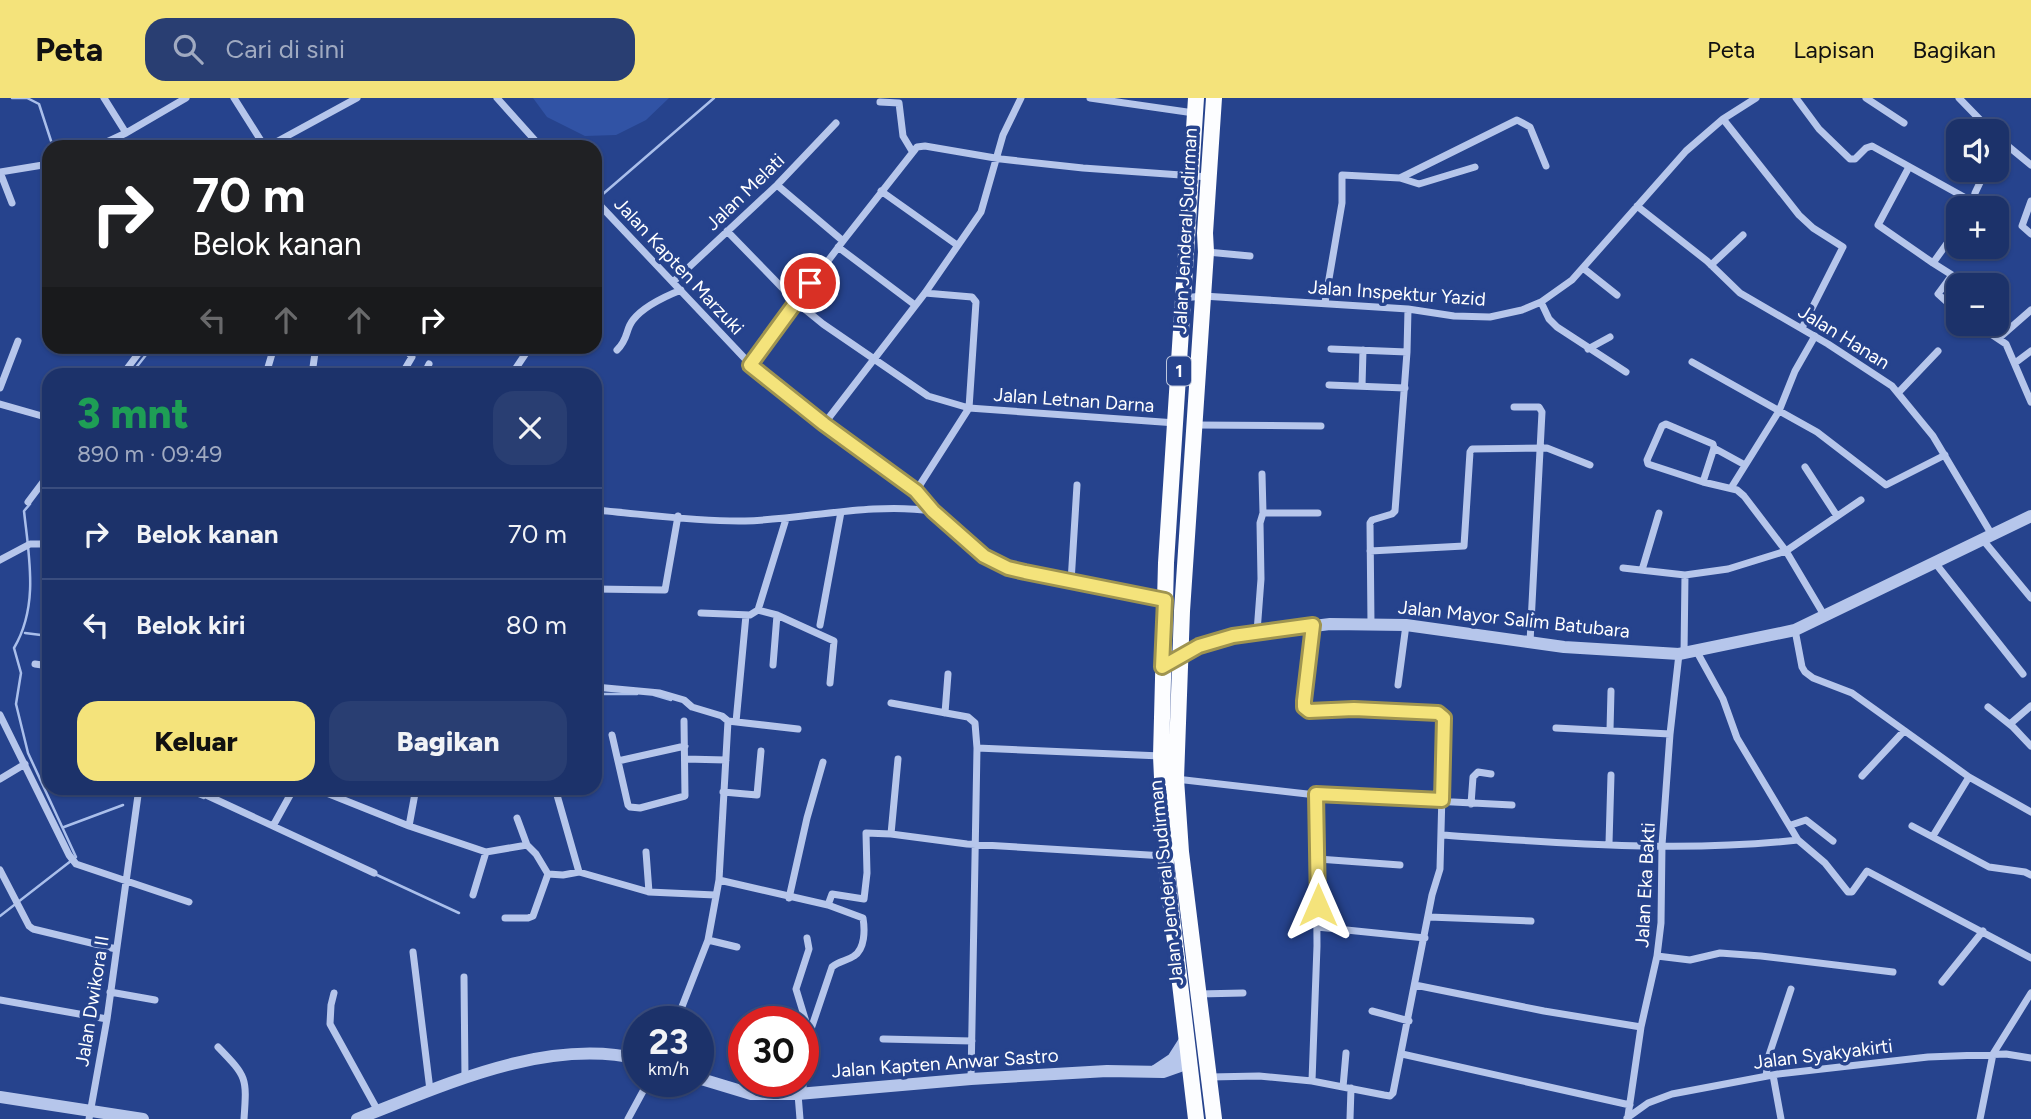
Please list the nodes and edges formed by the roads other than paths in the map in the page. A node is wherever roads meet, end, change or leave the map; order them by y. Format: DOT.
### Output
graph roads {
  1 [pos="104,98"];
  2 [pos="186,98"];
  3 [pos="234,98"];
  4 [pos="357,98"];
  5 [pos="497,98"];
  6 [pos="1021,98"];
  7 [pos="1090,98"];
  8 [pos="1214,98"];
  9 [pos="1756,98"];
  10 [pos="1796,98"];
  11 [pos="1866,98"];
  12 [pos="1959,98"];
  13 [pos="880,102"];
  14 [pos="1195,106"];
  15 [pos="1723,119"];
  16 [pos="1979,119"];
  17 [pos="836,123"];
  18 [pos="1904,123"];
  19 [pos="126,133"];
  20 [pos="111,140"];
  21 [pos="261,140"];
  22 [pos="279,140"];
  23 [pos="535,140"];
  24 [pos="2009,148"];
  25 [pos="912,151"];
  26 [pos="2031,153"];
  27 [pos="996,158"];
  28 [pos="2022,159"];
  29 [pos="42,165"];
  30 [pos="2031,165"];
  31 [pos="1546,166"];
  32 [pos="1475,167"];
  33 [pos="1909,167"];
  34 [pos="0,172"];
  35 [pos="1190,175"];
  36 [pos="1209,177"];
  37 [pos="1400,178"];
  38 [pos="777,185"];
  39 [pos="881,191"];
  40 [pos="1957,196"];
  41 [pos="2031,201"];
  42 [pos="12,203"];
  43 [pos="1637,206"];
  44 [pos="602,207"];
  45 [pos="727,231"];
  46 [pos="1743,234"];
  47 [pos="2031,234"];
  48 [pos="840,244"];
  49 [pos="957,245"];
  50 [pos="1946,245"];
  51 [pos="1206,252"];
  52 [pos="1250,256"];
  53 [pos="1933,263"];
  54 [pos="1711,265"];
  55 [pos="1583,268"];
  56 [pos="1949,273"];
  57 [pos="674,282"];
  58 [pos="1946,283"];
  59 [pos="681,290"];
  60 [pos="925,293"];
  61 [pos="1617,295"];
  62 [pos="1203,296"];
  63 [pos="1183,298"];
  64 [pos="1946,301"];
  65 [pos="796,302"];
  66 [pos="1325,302"];
  67 [pos="1541,302"];
  68 [pos="915,305"];
  69 [pos="1408,309"];
  70 [pos="2031,310"];
  71 [pos="1802,328"];
  72 [pos="1815,336"];
  73 [pos="1996,336"];
  74 [pos="1610,337"];
  75 [pos="1999,338"];
  76 [pos="18,341"];
  77 [pos="1331,349"];
  78 [pos="1588,349"];
  79 [pos="617,350"];
  80 [pos="1363,350"];
  81 [pos="1938,351"];
  82 [pos="2031,351"];
  83 [pos="1407,352"];
  84 [pos="873,359"];
  85 [pos="1692,362"];
  86 [pos="2015,363"];
  87 [pos="429,364"];
  88 [pos="750,365"];
  89 [pos="427,368"];
  90 [pos="1626,372"];
  91 [pos="1329,386"];
  92 [pos="1362,386"];
  93 [pos="1405,387"];
  94 [pos="0,388"];
  95 [pos="1898,393"];
  96 [pos="2031,402"];
  97 [pos="0,404"];
  98 [pos="1514,407"];
  99 [pos="969,408"];
  100 [pos="1779,411"];
  101 [pos="42,416"];
  102 [pos="824,424"];
  103 [pos="1176,424"];
  104 [pos="1195,425"];
  105 [pos="1321,426"];
  106 [pos="1541,448"];
  107 [pos="1714,448"];
  108 [pos="1945,455"];
  109 [pos="1590,465"];
  110 [pos="1745,465"];
  111 [pos="1805,467"];
  112 [pos="1262,474"];
  113 [pos="1703,482"];
  114 [pos="42,483"];
  115 [pos="1077,485"];
  116 [pos="1731,488"];
  117 [pos="916,491"];
  118 [pos="1861,500"];
  119 [pos="28,502"];
  120 [pos="602,511"];
  121 [pos="933,511"];
  122 [pos="841,512"];
  123 [pos="1263,513"];
  124 [pos="1318,513"];
  125 [pos="1659,513"];
  126 [pos="678,516"];
  127 [pos="1837,516"];
  128 [pos="2031,516"];
  129 [pos="786,519"];
  130 [pos="1988,538"];
  131 [pos="42,544"];
  132 [pos="1370,551"];
  133 [pos="1786,551"];
  134 [pos="0,560"];
  135 [pos="1936,564"];
  136 [pos="1623,568"];
  137 [pos="1642,570"];
  138 [pos="1685,575"];
  139 [pos="1071,582"];
  140 [pos="602,589"];
  141 [pos="2031,597"];
  142 [pos="1165,600"];
  143 [pos="758,610"];
  144 [pos="701,613"];
  145 [pos="746,615"];
  146 [pos="777,615"];
  147 [pos="1824,615"];
  148 [pos="1370,624"];
  149 [pos="820,625"];
  150 [pos="1313,625"];
  151 [pos="1406,625"];
  152 [pos="1795,630"];
  153 [pos="1257,632"];
  154 [pos="1530,642"];
  155 [pos="1687,653"];
  156 [pos="1180,657"];
  157 [pos="35,664"];
  158 [pos="42,665"];
  159 [pos="773,665"];
  160 [pos="1162,667"];
  161 [pos="948,674"];
  162 [pos="2024,674"];
  163 [pos="830,683"];
  164 [pos="1398,685"];
  165 [pos="602,688"];
  166 [pos="1611,691"];
  167 [pos="891,703"];
  168 [pos="2031,706"];
  169 [pos="1987,707"];
  170 [pos="945,713"];
  171 [pos="0,715"];
  172 [pos="684,721"];
  173 [pos="732,721"];
  174 [pos="2010,724"];
  175 [pos="1556,728"];
  176 [pos="798,729"];
  177 [pos="1610,730"];
  178 [pos="1904,731"];
  179 [pos="1670,734"];
  180 [pos="612,735"];
  181 [pos="685,746"];
  182 [pos="2031,746"];
  183 [pos="976,748"];
  184 [pos="761,751"];
  185 [pos="1161,757"];
  186 [pos="685,759"];
  187 [pos="898,759"];
  188 [pos="726,760"];
  189 [pos="618,761"];
  190 [pos="823,762"];
  191 [pos="24,764"];
  192 [pos="1491,774"];
  193 [pos="1611,775"];
  194 [pos="1862,776"];
  195 [pos="1969,777"];
  196 [pos="0,779"];
  197 [pos="1176,779"];
  198 [pos="723,792"];
  199 [pos="1316,794"];
  200 [pos="138,795"];
  201 [pos="206,795"];
  202 [pos="290,795"];
  203 [pos="337,795"];
  204 [pos="415,795"];
  205 [pos="557,795"];
  206 [pos="1442,800"];
  207 [pos="1471,804"];
  208 [pos="1512,805"];
  209 [pos="2031,812"];
  210 [pos="517,818"];
  211 [pos="1791,825"];
  212 [pos="273,826"];
  213 [pos="409,826"];
  214 [pos="1912,826"];
  215 [pos="891,834"];
  216 [pos="1442,835"];
  217 [pos="1933,836"];
  218 [pos="1798,840"];
  219 [pos="1833,841"];
  220 [pos="1609,843"];
  221 [pos="975,844"];
  222 [pos="527,845"];
  223 [pos="1662,845"];
  224 [pos="486,852"];
  225 [pos="646,852"];
  226 [pos="1165,856"];
  227 [pos="1318,859"];
  228 [pos="1400,865"];
  229 [pos="0,870"];
  230 [pos="579,872"];
  231 [pos="374,873"];
  232 [pos="548,874"];
  233 [pos="2031,875"];
  234 [pos="719,880"];
  235 [pos="126,882"];
  236 [pos="649,892"];
  237 [pos="473,895"];
  238 [pos="715,895"];
  239 [pos="789,898"];
  240 [pos="189,902"];
  241 [pos="828,905"];
  242 [pos="1429,917"];
  243 [pos="505,918"];
  244 [pos="1531,920"];
  245 [pos="1317,927"];
  246 [pos="1983,931"];
  247 [pos="807,938"];
  248 [pos="1425,938"];
  249 [pos="708,940"];
  250 [pos="737,947"];
  251 [pos="116,949"];
  252 [pos="413,952"];
  253 [pos="1657,956"];
  254 [pos="2031,958"];
  255 [pos="1893,972"];
  256 [pos="464,977"];
  257 [pos="1942,982"];
  258 [pos="1415,985"];
  259 [pos="1791,989"];
  260 [pos="110,992"];
  261 [pos="334,993"];
  262 [pos="1243,993"];
  263 [pos="2031,993"];
  264 [pos="1199,994"];
  265 [pos="0,1000"];
  266 [pos="155,1000"];
  267 [pos="682,1006"];
  268 [pos="802,1006"];
  269 [pos="819,1006"];
  270 [pos="1372,1011"];
  271 [pos="107,1019"];
  272 [pos="1409,1021"];
  273 [pos="1641,1027"];
  274 [pos="883,1039"];
  275 [pos="972,1041"];
  276 [pos="1188,1045"];
  277 [pos="218,1046"];
  278 [pos="1207,1052"];
  279 [pos="1346,1053"];
  280 [pos="1402,1054"];
  281 [pos="1993,1054"];
  282 [pos="623,1056"];
  283 [pos="2031,1058"];
  284 [pos="1770,1075"];
  285 [pos="1210,1077"];
  286 [pos="465,1078"];
  287 [pos="971,1079"];
  288 [pos="1312,1081"];
  289 [pos="1347,1087"];
  290 [pos="430,1090"];
  291 [pos="819,1092"];
  292 [pos="0,1097"];
  293 [pos="640,1097"];
  294 [pos="800,1097"];
  295 [pos="1630,1105"];
  296 [pos="378,1111"];
  297 [pos="89,1116"];
  298 [pos="1627,1118"];
  299 [pos="143,1119"];
  300 [pos="244,1119"];
  301 [pos="357,1119"];
  302 [pos="628,1119"];
  303 [pos="800,1119"];
  304 [pos="1196,1119"];
  305 [pos="1214,1119"];
  306 [pos="1350,1119"];
  307 [pos="1781,1119"];
  308 [pos="1980,1119"];
  1 -- 19 [label="street"];
  2 -- 19 [label="street"];
  3 -- 21 [label="street"];
  4 -- 22 [label="street"];
  5 -- 23 [label="street"];
  6 -- 27 [label="street"];
  7 -- 14 [label="street"];
  8 -- 36 [label="highway, Jalan Jenderal Sudirman / 1"];
  9 -- 15 [label="street, Jalan Inspektur Yazid"];
  10 -- 33 [label="street"];
  11 -- 18 [label="street"];
  12 -- 16 [label="street"];
  13 -- 25 [label="street"];
  14 -- 35 [label="highway, Jalan Jenderal Sudirman / 1"];
  15 -- 43 [label="street, Jalan Inspektur Yazid"];
  15 -- 71 [label="street"];
  17 -- 38 [label="street, Jalan Melati"];
  19 -- 20 [label="street"];
  24 -- 28 [label="street"];
  25 -- 27 [label="street"];
  25 -- 39 [label="street"];
  26 -- 28 [label="street"];
  27 -- 35 [label="street"];
  27 -- 49 [label="street"];
  28 -- 30 [label="street"];
  29 -- 34 [label="street"];
  31 -- 37 [label="street"];
  32 -- 37 [label="street"];
  33 -- 40 [label="street"];
  33 -- 53 [label="street"];
  34 -- 42 [label="street"];
  35 -- 36 [label="street"];
  35 -- 63 [label="highway, Jalan Jenderal Sudirman / 1"];
  36 -- 51 [label="highway, Jalan Jenderal Sudirman / 1"];
  37 -- 66 [label="street"];
  38 -- 45 [label="street, Jalan Melati"];
  38 -- 48 [label="street"];
  39 -- 48 [label="street"];
  39 -- 49 [label="street"];
  41 -- 47 [label="street"];
  43 -- 54 [label="street, Jalan Hanan"];
  43 -- 55 [label="street, Jalan Inspektur Yazid"];
  44 -- 57 [label="street, Jalan Kapten Marzuki"];
  45 -- 57 [label="street, Jalan Melati"];
  45 -- 65 [label="street, Jalan Letnan Darna"];
  46 -- 54 [label="street"];
  48 -- 65 [label="street"];
  48 -- 68 [label="street"];
  49 -- 60 [label="street"];
  50 -- 53 [label="street"];
  51 -- 52 [label="street"];
  51 -- 62 [label="highway, Jalan Jenderal Sudirman / 1"];
  53 -- 56 [label="street"];
  54 -- 71 [label="street, Jalan Hanan"];
  55 -- 61 [label="street"];
  55 -- 67 [label="street, Jalan Inspektur Yazid"];
  57 -- 59 [label="street, Jalan Kapten Marzuki"];
  58 -- 64 [label="street"];
  59 -- 79 [label="street"];
  59 -- 88 [label="street, Jalan Kapten Marzuki"];
  60 -- 68 [label="street"];
  60 -- 99 [label="street"];
  62 -- 63 [label="street, Jalan Inspektur Yazid"];
  62 -- 66 [label="street, Jalan Inspektur Yazid"];
  62 -- 104 [label="highway, Jalan Jenderal Sudirman / 1"];
  63 -- 103 [label="highway, Jalan Jenderal Sudirman / 1"];
  65 -- 84 [label="street, Jalan Letnan Darna"];
  65 -- 88 [label="street"];
  66 -- 69 [label="street, Jalan Inspektur Yazid"];
  67 -- 69 [label="street, Jalan Inspektur Yazid"];
  67 -- 78 [label="street"];
  68 -- 84 [label="street"];
  69 -- 83 [label="street"];
  70 -- 75 [label="street"];
  71 -- 72 [label="street, Jalan Hanan"];
  72 -- 95 [label="street, Jalan Hanan"];
  72 -- 100 [label="street"];
  73 -- 75 [label="street"];
  74 -- 78 [label="street"];
  75 -- 86 [label="street"];
  76 -- 94 [label="street"];
  77 -- 80 [label="street"];
  78 -- 90 [label="street"];
  80 -- 83 [label="street"];
  80 -- 92 [label="street"];
  81 -- 95 [label="street"];
  82 -- 86 [label="street"];
  83 -- 93 [label="street"];
  84 -- 99 [label="street, Jalan Letnan Darna"];
  84 -- 102 [label="street"];
  85 -- 100 [label="street"];
  86 -- 96 [label="street"];
  87 -- 89 [label="street"];
  88 -- 102 [label="street, Jalan Kapten Marzuki"];
  91 -- 92 [label="street"];
  92 -- 93 [label="street"];
  93 -- 132 [label="street"];
  95 -- 108 [label="street, Jalan Hanan"];
  97 -- 101 [label="street"];
  98 -- 106 [label="street"];
  99 -- 103 [label="street, Jalan Letnan Darna"];
  99 -- 117 [label="street"];
  100 -- 108 [label="street"];
  100 -- 110 [label="street"];
  102 -- 117 [label="street, Jalan Kapten Marzuki"];
  103 -- 104 [label="highway"];
  103 -- 142 [label="highway, Jalan Jenderal Sudirman / 1"];
  104 -- 105 [label="street"];
  104 -- 156 [label="highway, Jalan Jenderal Sudirman / 1"];
  106 -- 109 [label="street"];
  106 -- 132 [label="street"];
  106 -- 154 [label="street"];
  107 -- 110 [label="street"];
  107 -- 113 [label="street"];
  107 -- 113 [label="street"];
  108 -- 130 [label="street, Jalan Hanan"];
  110 -- 116 [label="street"];
  111 -- 127 [label="street"];
  112 -- 123 [label="street"];
  113 -- 116 [label="street"];
  114 -- 119 [label="street"];
  115 -- 139 [label="street"];
  116 -- 133 [label="street"];
  117 -- 121 [label="street, Jalan Kapten Marzuki"];
  118 -- 127 [label="street"];
  120 -- 126 [label="street"];
  121 -- 122 [label="street"];
  121 -- 139 [label="street, Jalan Kapten Marzuki"];
  122 -- 129 [label="street"];
  122 -- 149 [label="street"];
  123 -- 124 [label="street"];
  123 -- 153 [label="street"];
  125 -- 137 [label="street"];
  126 -- 129 [label="street"];
  126 -- 140 [label="street"];
  127 -- 133 [label="street"];
  128 -- 130 [label="street, Jalan Mayor Salim Batubara"];
  129 -- 143 [label="street"];
  130 -- 135 [label="street, Jalan Mayor Salim Batubara"];
  130 -- 141 [label="street, Jalan Hanan"];
  131 -- 134 [label="street"];
  132 -- 148 [label="street"];
  133 -- 138 [label="street"];
  133 -- 147 [label="street"];
  135 -- 147 [label="street, Jalan Mayor Salim Batubara"];
  135 -- 162 [label="street"];
  136 -- 137 [label="street"];
  137 -- 138 [label="street"];
  138 -- 155 [label="street, Jalan Eka Bakti"];
  139 -- 142 [label="street, Jalan Kapten Marzuki"];
  142 -- 160 [label="highway, Jalan Jenderal Sudirman / 1"];
  143 -- 145 [label="street"];
  143 -- 146 [label="street"];
  144 -- 145 [label="street"];
  145 -- 173 [label="street"];
  146 -- 159 [label="street"];
  146 -- 163 [label="street"];
  147 -- 152 [label="street, Jalan Mayor Salim Batubara"];
  148 -- 150 [label="street, Jalan Mayor Salim Batubara"];
  148 -- 151 [label="street, Jalan Mayor Salim Batubara"];
  150 -- 153 [label="street, Jalan Mayor Salim Batubara"];
  150 -- 206 [label="street"];
  151 -- 154 [label="street, Jalan Mayor Salim Batubara"];
  151 -- 164 [label="street"];
  152 -- 155 [label="street, Jalan Mayor Salim Batubara"];
  152 -- 178 [label="street"];
  153 -- 156 [label="street, Jalan Mayor Salim Batubara"];
  154 -- 155 [label="street, Jalan Mayor Salim Batubara"];
  155 -- 179 [label="street, Jalan Eka Bakti"];
  155 -- 211 [label="street"];
  156 -- 160 [label="street, Jalan Mayor Salim Batubara"];
  156 -- 197 [label="highway, Jalan Jenderal Sudirman / 1"];
  157 -- 158 [label="street"];
  160 -- 185 [label="highway, Jalan Jenderal Sudirman / 1"];
  161 -- 170 [label="street"];
  165 -- 173 [label="street"];
  166 -- 177 [label="street"];
  167 -- 170 [label="street"];
  168 -- 174 [label="street"];
  169 -- 174 [label="street"];
  170 -- 183 [label="street"];
  171 -- 191 [label="street"];
  172 -- 181 [label="street"];
  173 -- 176 [label="street"];
  173 -- 188 [label="street"];
  174 -- 182 [label="street"];
  175 -- 177 [label="street"];
  177 -- 179 [label="street"];
  178 -- 194 [label="street"];
  178 -- 195 [label="street"];
  179 -- 223 [label="street, Jalan Eka Bakti"];
  180 -- 189 [label="street"];
  181 -- 186 [label="street"];
  181 -- 189 [label="street"];
  183 -- 185 [label="street"];
  183 -- 221 [label="street"];
  184 -- 198 [label="street"];
  185 -- 226 [label="highway, Jalan Jenderal Sudirman / 1"];
  186 -- 188 [label="street"];
  186 -- 189 [label="street"];
  187 -- 215 [label="street"];
  188 -- 198 [label="street"];
  190 -- 239 [label="street"];
  191 -- 196 [label="street"];
  191 -- 235 [label="street"];
  192 -- 207 [label="street"];
  193 -- 220 [label="street"];
  195 -- 209 [label="street"];
  195 -- 217 [label="street"];
  197 -- 199 [label="street"];
  197 -- 264 [label="highway, Jalan Jenderal Sudirman / 1"];
  198 -- 234 [label="street"];
  199 -- 206 [label="street"];
  199 -- 227 [label="street"];
  200 -- 235 [label="street"];
  201 -- 212 [label="street"];
  202 -- 212 [label="street"];
  203 -- 213 [label="street"];
  204 -- 213 [label="street"];
  205 -- 230 [label="street"];
  206 -- 207 [label="street"];
  206 -- 216 [label="street"];
  207 -- 208 [label="street"];
  210 -- 222 [label="street"];
  211 -- 218 [label="street"];
  211 -- 219 [label="street"];
  212 -- 231 [label="street"];
  213 -- 224 [label="street"];
  214 -- 217 [label="street"];
  215 -- 221 [label="street"];
  215 -- 241 [label="street"];
  216 -- 220 [label="street"];
  216 -- 242 [label="street"];
  217 -- 233 [label="street"];
  218 -- 223 [label="street"];
  218 -- 246 [label="street"];
  220 -- 223 [label="street"];
  221 -- 226 [label="street"];
  221 -- 275 [label="street"];
  222 -- 224 [label="street"];
  222 -- 232 [label="street"];
  223 -- 253 [label="street, Jalan Eka Bakti"];
  224 -- 237 [label="street"];
  225 -- 236 [label="street"];
  226 -- 276 [label="highway, Jalan Jenderal Sudirman / 1"];
  227 -- 228 [label="street"];
  227 -- 245 [label="street"];
  229 -- 251 [label="street"];
  230 -- 232 [label="street"];
  230 -- 236 [label="street"];
  232 -- 243 [label="street"];
  234 -- 238 [label="street"];
  234 -- 239 [label="street"];
  235 -- 240 [label="street"];
  235 -- 251 [label="street, Jalan Dwikora II"];
  236 -- 238 [label="street"];
  238 -- 249 [label="street"];
  239 -- 241 [label="street"];
  241 -- 269 [label="street"];
  242 -- 244 [label="street"];
  242 -- 248 [label="street"];
  245 -- 248 [label="street"];
  245 -- 288 [label="street"];
  246 -- 254 [label="street"];
  246 -- 257 [label="street"];
  247 -- 268 [label="street"];
  248 -- 258 [label="street"];
  249 -- 250 [label="street"];
  249 -- 267 [label="street"];
  251 -- 260 [label="street, Jalan Dwikora II"];
  252 -- 290 [label="street"];
  253 -- 255 [label="street"];
  253 -- 273 [label="street, Jalan Eka Bakti"];
  256 -- 286 [label="street"];
  258 -- 272 [label="street"];
  258 -- 273 [label="street"];
  259 -- 284 [label="street"];
  260 -- 266 [label="street"];
  260 -- 271 [label="street, Jalan Dwikora II"];
  261 -- 296 [label="street"];
  262 -- 264 [label="street"];
  263 -- 281 [label="street"];
  264 -- 278 [label="highway, Jalan Jenderal Sudirman / 1"];
  265 -- 271 [label="street"];
  270 -- 272 [label="street"];
  271 -- 297 [label="street, Jalan Dwikora II"];
  272 -- 280 [label="street"];
  273 -- 295 [label="street, Jalan Eka Bakti"];
  274 -- 275 [label="street"];
  275 -- 287 [label="street"];
  276 -- 278 [label="highway"];
  276 -- 287 [label="street, Jalan Kapten Anwar Sastro"];
  276 -- 304 [label="highway, Jalan Jenderal Sudirman / 1"];
  277 -- 300 [label="street"];
  278 -- 285 [label="highway, Jalan Jenderal Sudirman / 1"];
  279 -- 289 [label="street"];
  280 -- 289 [label="street"];
  280 -- 295 [label="street"];
  281 -- 283 [label="street, Jalan Syakyakirti"];
  281 -- 284 [label="street, Jalan Syakyakirti"];
  281 -- 308 [label="street"];
  282 -- 286 [label="street"];
  284 -- 298 [label="street, Jalan Syakyakirti"];
  284 -- 307 [label="street"];
  285 -- 288 [label="street"];
  285 -- 305 [label="highway, Jalan Jenderal Sudirman / 1"];
  286 -- 290 [label="street"];
  287 -- 291 [label="street, Jalan Kapten Anwar Sastro"];
  288 -- 289 [label="street"];
  289 -- 306 [label="street"];
  290 -- 296 [label="street"];
  292 -- 297 [label="street"];
  293 -- 302 [label="street"];
  294 -- 303 [label="street"];
  295 -- 298 [label="street, Jalan Eka Bakti"];
  296 -- 301 [label="street"];
  297 -- 299 [label="street"];
}
